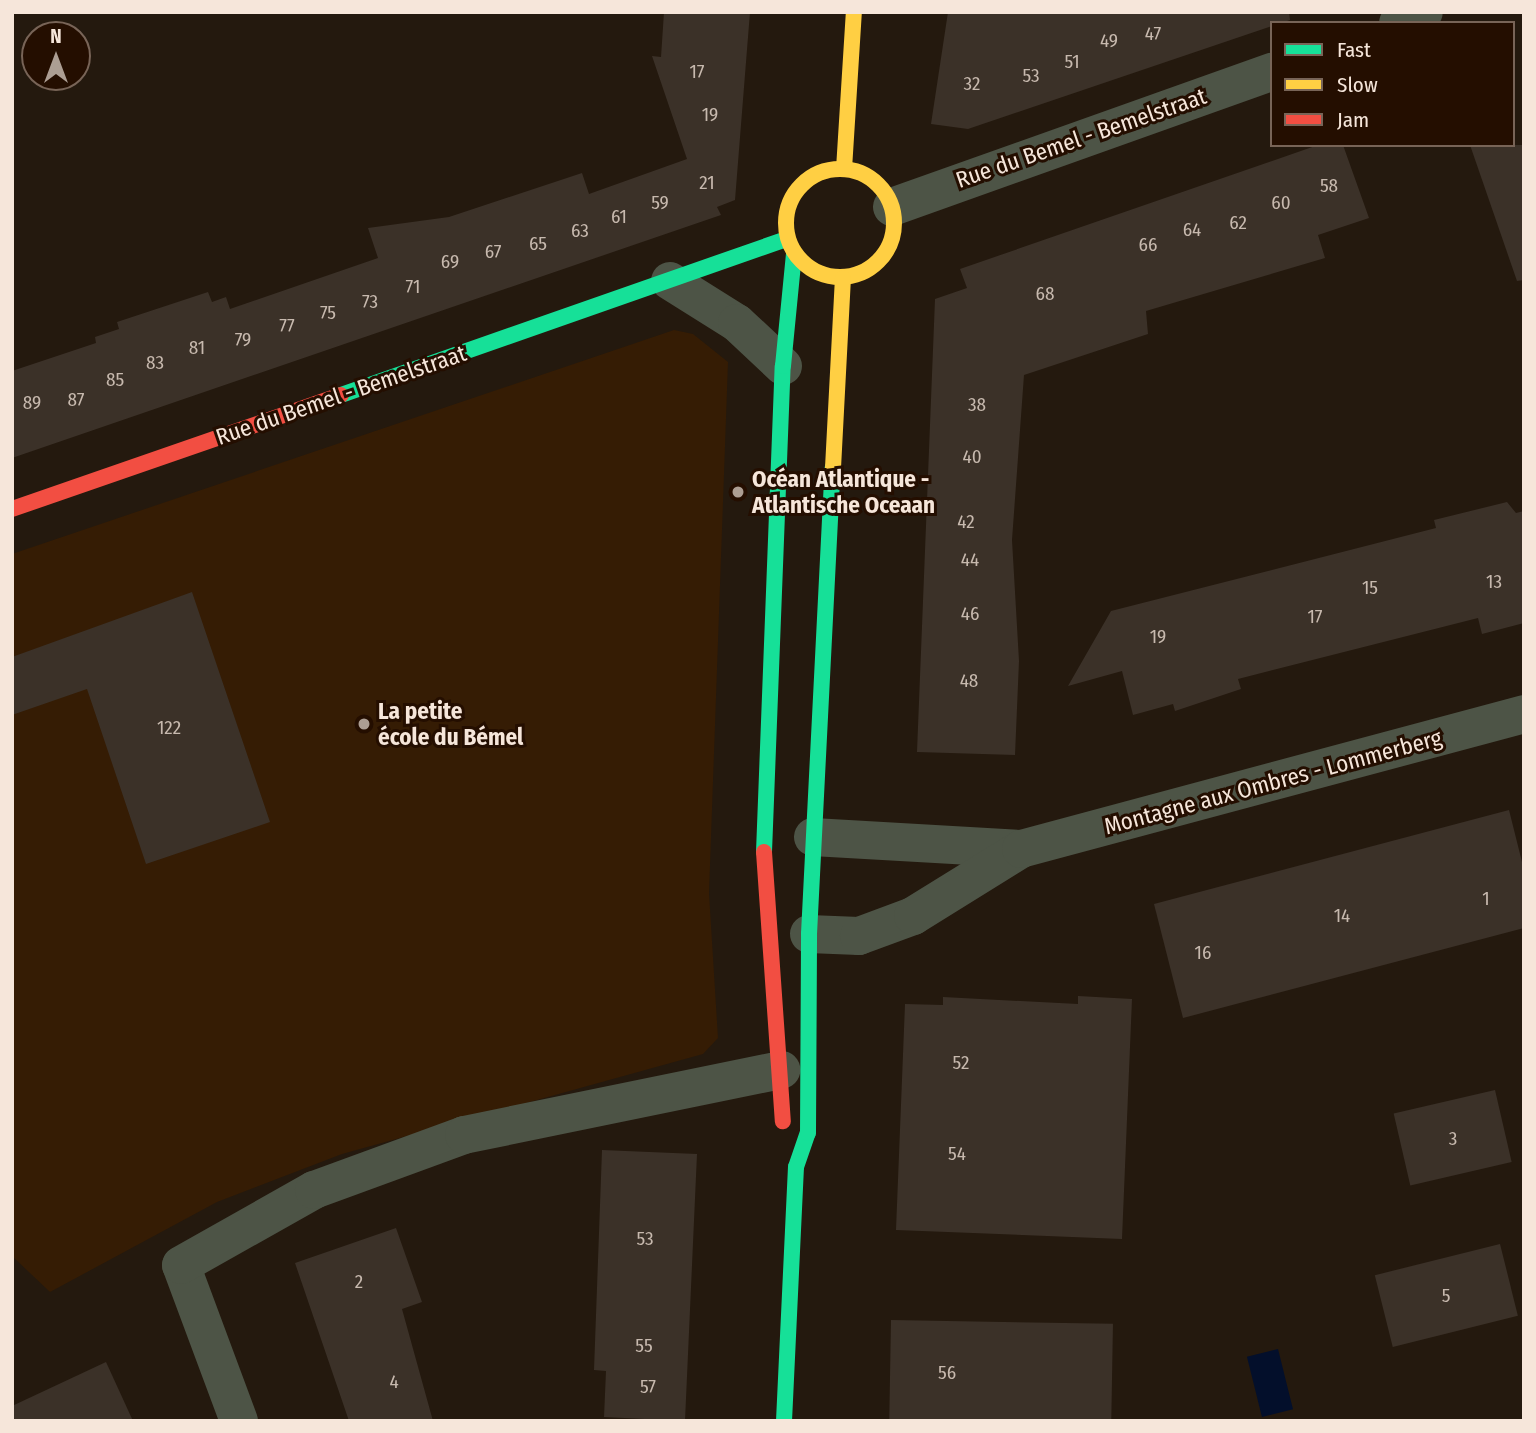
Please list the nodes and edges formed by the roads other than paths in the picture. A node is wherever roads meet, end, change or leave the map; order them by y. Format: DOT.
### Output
graph roads {
  1 [pos="854,12"];
  2 [pos="1424,12"];
  3 [pos="1403,21"];
  4 [pos="1270,73"];
  5 [pos="844,169"];
  6 [pos="892,206"];
  7 [pos="787,239"];
  8 [pos="794,254"];
  9 [pos="843,278"];
  10 [pos="670,281"];
  11 [pos="783,366"];
  12 [pos="12,509"];
  13 [pos="1524,714"];
  14 [pos="1021,849"];
  15 [pos="797,853"];
  16 [pos="763,883"];
  17 [pos="809,934"];
  18 [pos="781,1069"];
  19 [pos="796,1167"];
  20 [pos="239,1421"];
  21 [pos="784,1421"];
  1 -- 5 [label="street"];
  2 -- 3 [label="street"];
  4 -- 6 [label="street, Rue du Bemel - Bemelstraat"];
  5 -- 6 [label="street"];
  5 -- 7 [label="street"];
  6 -- 9 [label="street"];
  7 -- 8 [label="street"];
  7 -- 10 [label="street, Rue du Bemel - Bemelstraat"];
  8 -- 9 [label="street"];
  8 -- 11 [label="street"];
  9 -- 15 [label="street"];
  10 -- 11 [label="street"];
  10 -- 12 [label="street, Rue du Bemel - Bemelstraat"];
  11 -- 16 [label="street"];
  13 -- 14 [label="street, Montagne aux Ombres - Lommerberg"];
  14 -- 15 [label="street, Montagne aux Ombres - Lommerberg"];
  14 -- 17 [label="street, Montagne aux Ombres - Lommerberg"];
  15 -- 16 [label="street"];
  15 -- 17 [label="street"];
  16 -- 17 [label="street"];
  16 -- 18 [label="street"];
  17 -- 19 [label="street"];
  18 -- 19 [label="street"];
  18 -- 20 [label="street"];
  19 -- 21 [label="street"];
}
